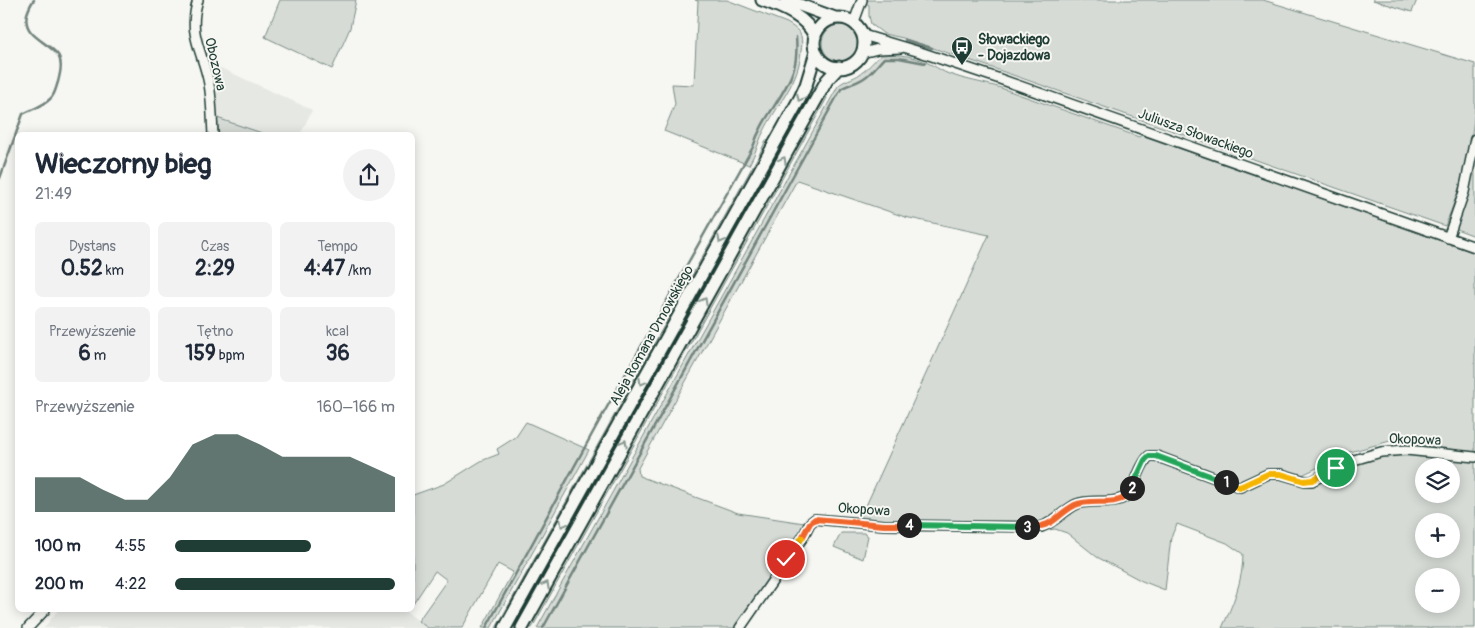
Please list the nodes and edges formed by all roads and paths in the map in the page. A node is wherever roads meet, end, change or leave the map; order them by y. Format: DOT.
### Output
graph roads {
  1 [pos="198,0"];
  2 [pos="762,0"];
  3 [pos="786,0"];
  4 [pos="862,0"];
  5 [pos="835,18"];
  6 [pos="854,22"];
  7 [pos="863,35"];
  8 [pos="815,37"];
  9 [pos="907,48"];
  10 [pos="816,52"];
  11 [pos="862,53"];
  12 [pos="839,68"];
  13 [pos="213,132"];
  14 [pos="1475,139"];
  15 [pos="1448,238"];
  16 [pos="1475,247"];
  17 [pos="1475,457"];
  18 [pos="43,612"];
  19 [pos="28,628"];
  20 [pos="505,628"];
  21 [pos="522,628"];
  22 [pos="740,628"];
  1 -- 13 [label="street, Obozowa"];
  2 -- 8 [label="main road"];
  3 -- 5 [label="main road"];
  4 -- 6 [label="street"];
  5 -- 6 [label="main road"];
  5 -- 8 [label="main road"];
  6 -- 7 [label="main road"];
  7 -- 9 [label="street, Juliusza Słowackiego"];
  7 -- 11 [label="main road"];
  8 -- 10 [label="main road"];
  9 -- 11 [label="street, Juliusza Słowackiego"];
  9 -- 15 [label="street, Juliusza Słowackiego"];
  10 -- 12 [label="main road"];
  10 -- 20 [label="main road, Aleja Romana Dmowskiego, one-way"];
  11 -- 12 [label="main road"];
  21 -- 12 [label="main road, one-way"];
  14 -- 15 [label="street"];
  15 -- 16 [label="street, Juliusza Słowackiego"];
  17 -- 22 [label="street, Okopowa"];
  18 -- 19 [label="street"];
}
